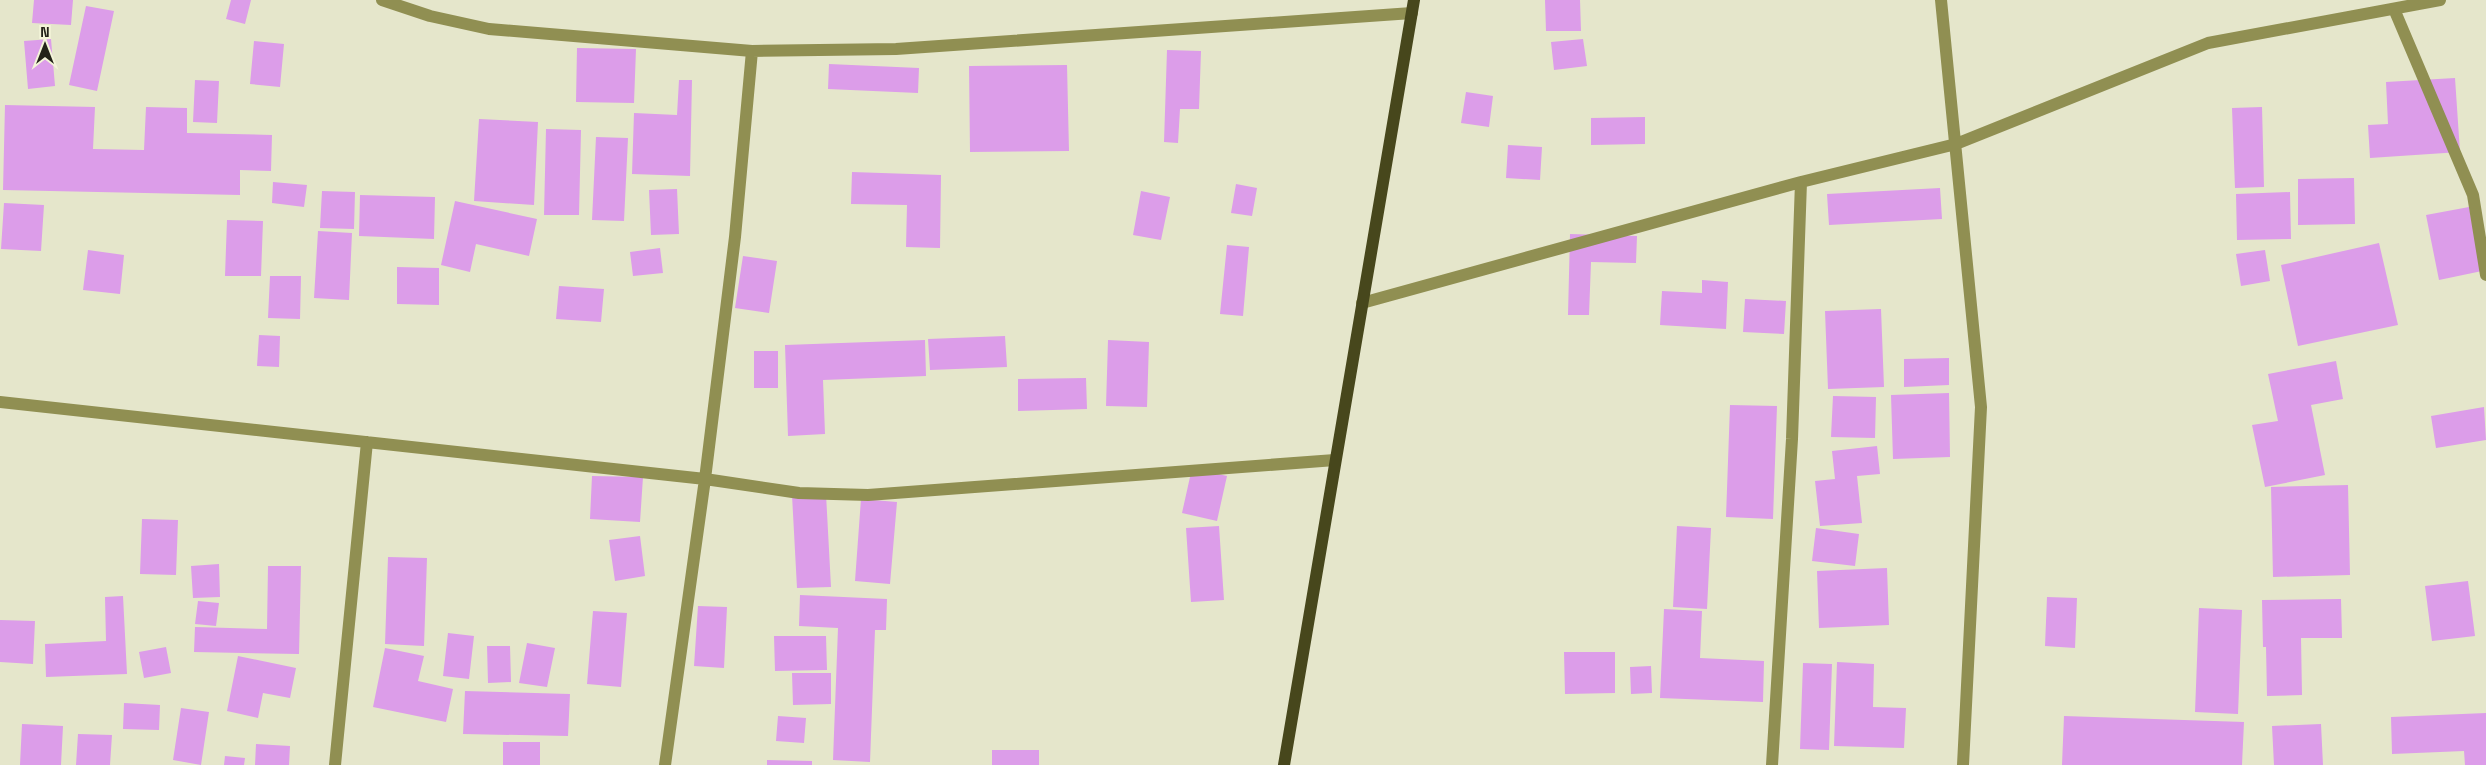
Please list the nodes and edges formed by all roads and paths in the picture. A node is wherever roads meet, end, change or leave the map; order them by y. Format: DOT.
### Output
graph roads {
  1 [pos="382,0"];
  2 [pos="1414,0"];
  3 [pos="1941,0"];
  4 [pos="2440,0"];
  5 [pos="2394,9"];
  6 [pos="1412,14"];
  7 [pos="752,50"];
  8 [pos="1956,144"];
  9 [pos="1801,182"];
  10 [pos="2486,275"];
  11 [pos="1362,303"];
  12 [pos="0,402"];
  13 [pos="367,442"];
  14 [pos="1335,460"];
  15 [pos="705,480"];
  16 [pos="335,765"];
  17 [pos="665,765"];
  18 [pos="1284,765"];
  19 [pos="1772,765"];
  20 [pos="1962,765"];
  1 -- 7 [label="street"];
  2 -- 6 [label="main road"];
  3 -- 8 [label="street"];
  4 -- 5 [label="street"];
  5 -- 8 [label="street"];
  5 -- 10 [label="street"];
  6 -- 7 [label="street"];
  6 -- 11 [label="main road"];
  7 -- 15 [label="street"];
  8 -- 9 [label="street"];
  8 -- 20 [label="street"];
  9 -- 11 [label="street"];
  9 -- 19 [label="street"];
  11 -- 14 [label="main road"];
  12 -- 13 [label="street"];
  13 -- 15 [label="street"];
  13 -- 16 [label="street"];
  14 -- 15 [label="street"];
  14 -- 18 [label="main road"];
  15 -- 17 [label="street"];
}
